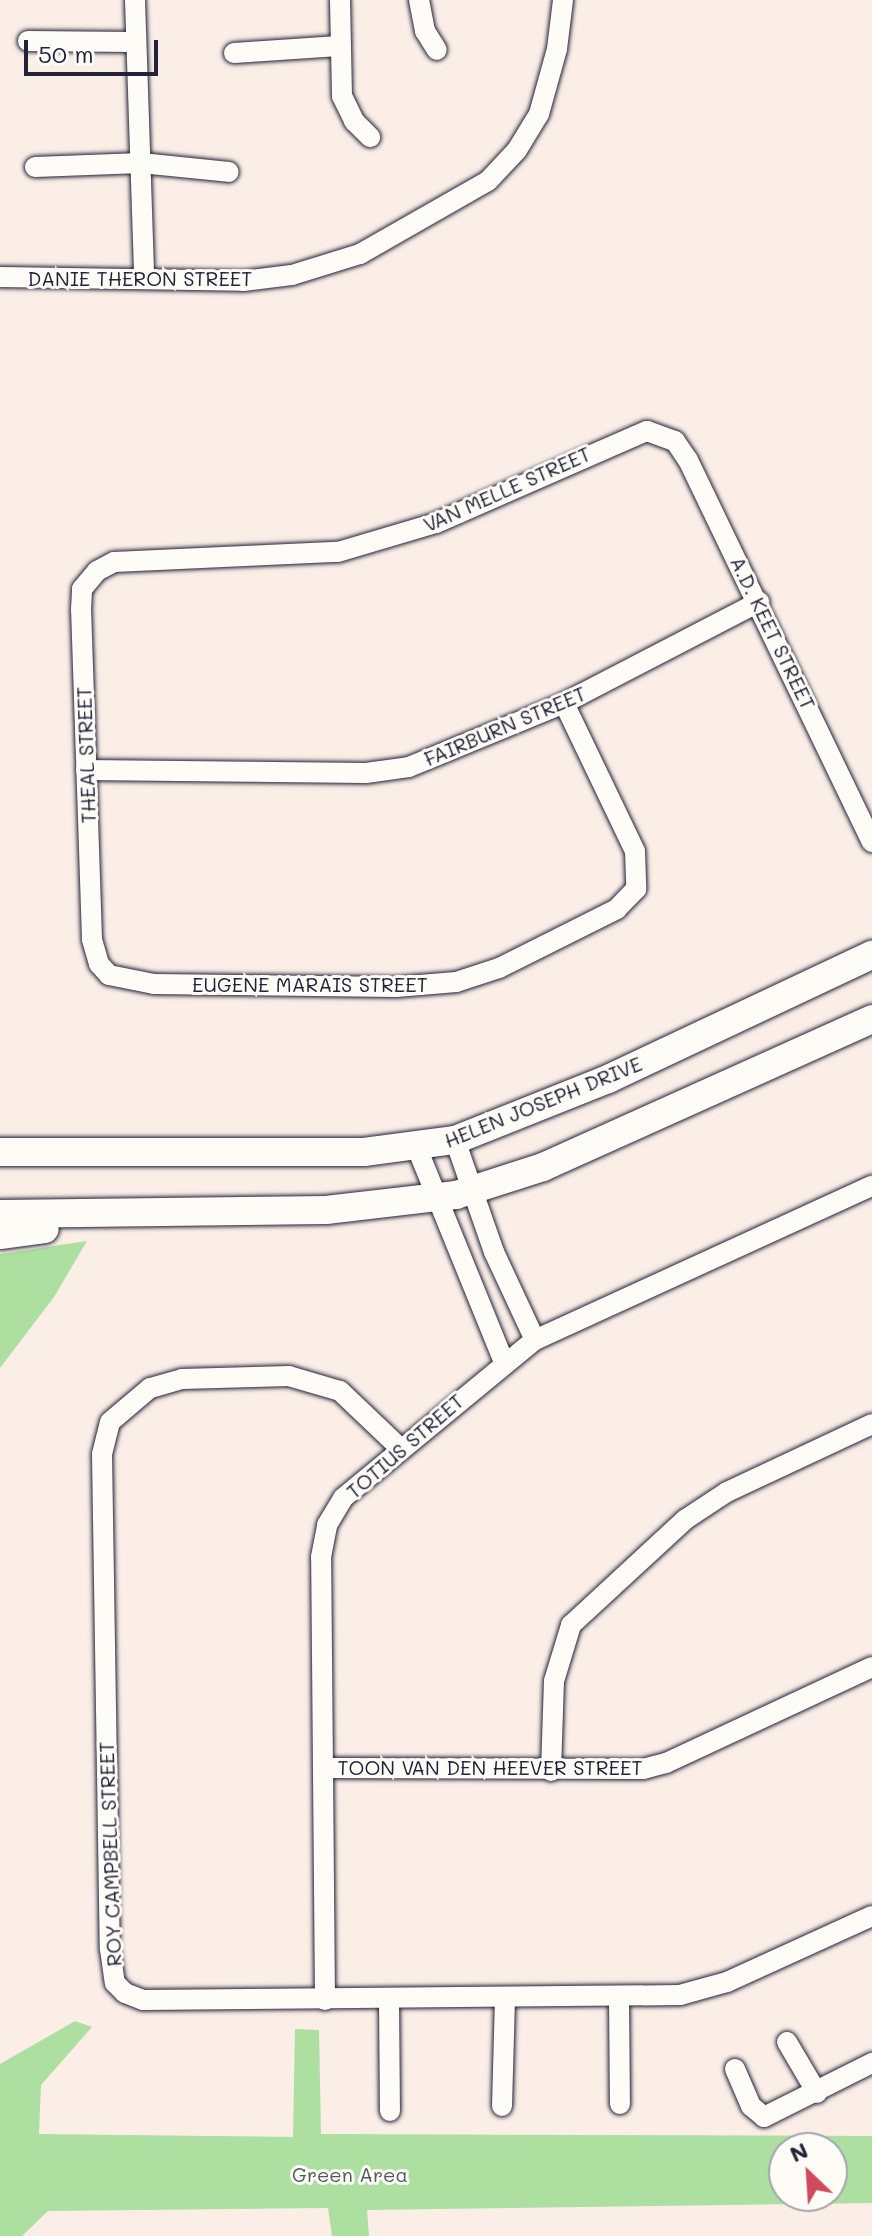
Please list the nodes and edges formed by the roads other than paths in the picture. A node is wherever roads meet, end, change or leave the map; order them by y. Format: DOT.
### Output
graph roads {
  1 [pos="135,0"];
  2 [pos="340,0"];
  3 [pos="419,0"];
  4 [pos="563,0"];
  5 [pos="28,41"];
  6 [pos="134,42"];
  7 [pos="339,46"];
  8 [pos="437,50"];
  9 [pos="234,53"];
  10 [pos="370,137"];
  11 [pos="141,163"];
  12 [pos="35,167"];
  13 [pos="229,172"];
  14 [pos="144,276"];
  15 [pos="0,277"];
  16 [pos="661,433"];
  17 [pos="114,562"];
  18 [pos="759,602"];
  19 [pos="564,703"];
  20 [pos="86,770"];
  21 [pos="872,842"];
  22 [pos="872,955"];
  23 [pos="99,964"];
  24 [pos="872,1019"];
  25 [pos="455,1140"];
  26 [pos="417,1148"];
  27 [pos="3,1150"];
  28 [pos="872,1186"];
  29 [pos="473,1191"];
  30 [pos="434,1200"];
  31 [pos="0,1214"];
  32 [pos="116,1216"];
  33 [pos="0,1235"];
  34 [pos="535,1340"];
  35 [pos="504,1362"];
  36 [pos="872,1424"];
  37 [pos="400,1448"];
  38 [pos="872,1667"];
  39 [pos="327,1768"];
  40 [pos="551,1771"];
  41 [pos="872,1916"];
  42 [pos="619,1997"];
  43 [pos="505,1998"];
  44 [pos="389,1999"];
  45 [pos="325,2000"];
  46 [pos="787,2042"];
  47 [pos="872,2063"];
  48 [pos="735,2069"];
  49 [pos="817,2093"];
  50 [pos="620,2104"];
  51 [pos="502,2106"];
  52 [pos="390,2111"];
  1 -- 6 [label="street"];
  2 -- 7 [label="street"];
  3 -- 8 [label="street"];
  4 -- 14 [label="street, DANIE THERON STREET"];
  5 -- 6 [label="street"];
  6 -- 11 [label="street"];
  7 -- 9 [label="street"];
  7 -- 10 [label="street"];
  11 -- 12 [label="street"];
  11 -- 13 [label="street"];
  11 -- 14 [label="street"];
  14 -- 15 [label="street, DANIE THERON STREET"];
  16 -- 17 [label="street, VAN MELLE STREET"];
  16 -- 18 [label="street, A.D. KEET STREET"];
  17 -- 20 [label="street, THEAL STREET"];
  18 -- 19 [label="street, FAIRBURN STREET"];
  18 -- 21 [label="street, A.D. KEET STREET"];
  19 -- 20 [label="street, FAIRBURN STREET"];
  19 -- 23 [label="street, EUGENE MARAIS STREET"];
  20 -- 23 [label="street, THEAL STREET"];
  22 -- 25 [label="street, HELEN JOSEPH DRIVE"];
  24 -- 29 [label="street"];
  25 -- 26 [label="street, HELEN JOSEPH DRIVE"];
  25 -- 29 [label="street"];
  26 -- 27 [label="street, HELEN JOSEPH DRIVE"];
  26 -- 30 [label="street"];
  28 -- 34 [label="street, TOTIUS STREET"];
  29 -- 30 [label="street"];
  29 -- 34 [label="street"];
  30 -- 32 [label="street"];
  30 -- 35 [label="street"];
  31 -- 32 [label="street"];
  32 -- 33 [label="street"];
  34 -- 35 [label="street, TOTIUS STREET"];
  35 -- 37 [label="street, TOTIUS STREET"];
  36 -- 40 [label="street"];
  37 -- 39 [label="street, TOTIUS STREET"];
  37 -- 45 [label="street, ROY CAMPBELL STREET"];
  38 -- 40 [label="street, TOON VAN DEN HEEVER STREET"];
  39 -- 40 [label="street, TOON VAN DEN HEEVER STREET"];
  39 -- 45 [label="street, TOTIUS STREET"];
  41 -- 42 [label="street, ROY CAMPBELL STREET"];
  42 -- 43 [label="street, ROY CAMPBELL STREET"];
  42 -- 50 [label="street"];
  43 -- 44 [label="street, ROY CAMPBELL STREET"];
  43 -- 51 [label="street"];
  44 -- 45 [label="street, ROY CAMPBELL STREET"];
  44 -- 52 [label="street"];
  46 -- 49 [label="street"];
  47 -- 49 [label="street"];
  48 -- 49 [label="street"];
}
